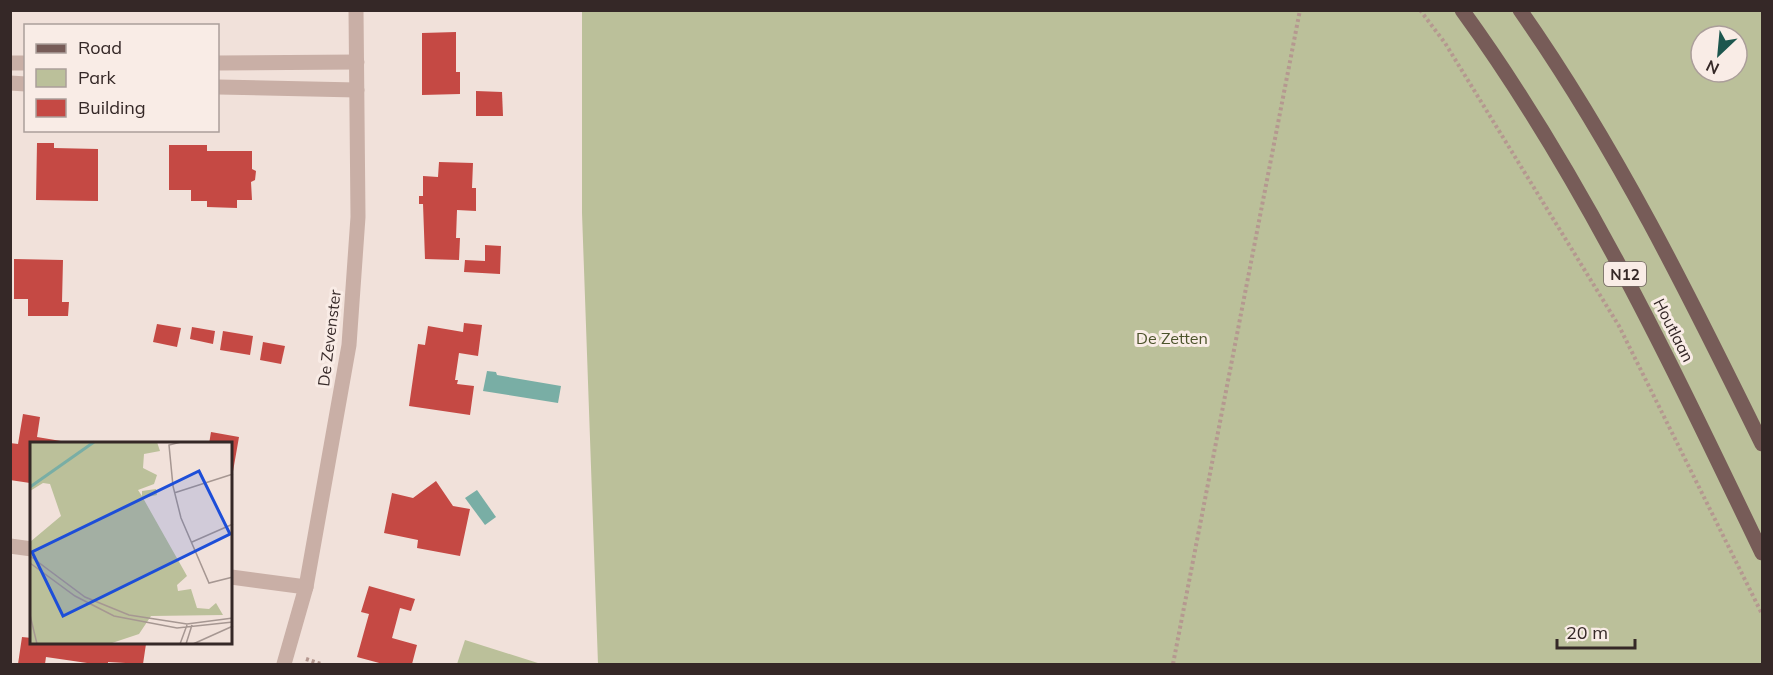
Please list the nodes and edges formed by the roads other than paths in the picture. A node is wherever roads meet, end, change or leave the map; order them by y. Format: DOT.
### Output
graph roads {
  1 [pos="356,10"];
  2 [pos="1462,10"];
  3 [pos="1520,10"];
  4 [pos="357,62"];
  5 [pos="219,63"];
  6 [pos="219,87"];
  7 [pos="357,90"];
  8 [pos="1762,444"];
  9 [pos="10,546"];
  10 [pos="30,549"];
  11 [pos="1762,553"];
  12 [pos="232,577"];
  13 [pos="306,587"];
  14 [pos="284,664"];
  1 -- 4 [label="street, De Zevenster"];
  2 -- 11 [label="main road, Houtlaan / N12"];
  3 -- 8 [label="main road, Houtlaan / N12"];
  4 -- 5 [label="street"];
  4 -- 7 [label="street, De Zevenster"];
  6 -- 7 [label="street"];
  7 -- 13 [label="street, De Zevenster"];
  9 -- 10 [label="street"];
  12 -- 13 [label="street"];
  13 -- 14 [label="street, De Zevenster"];
}
